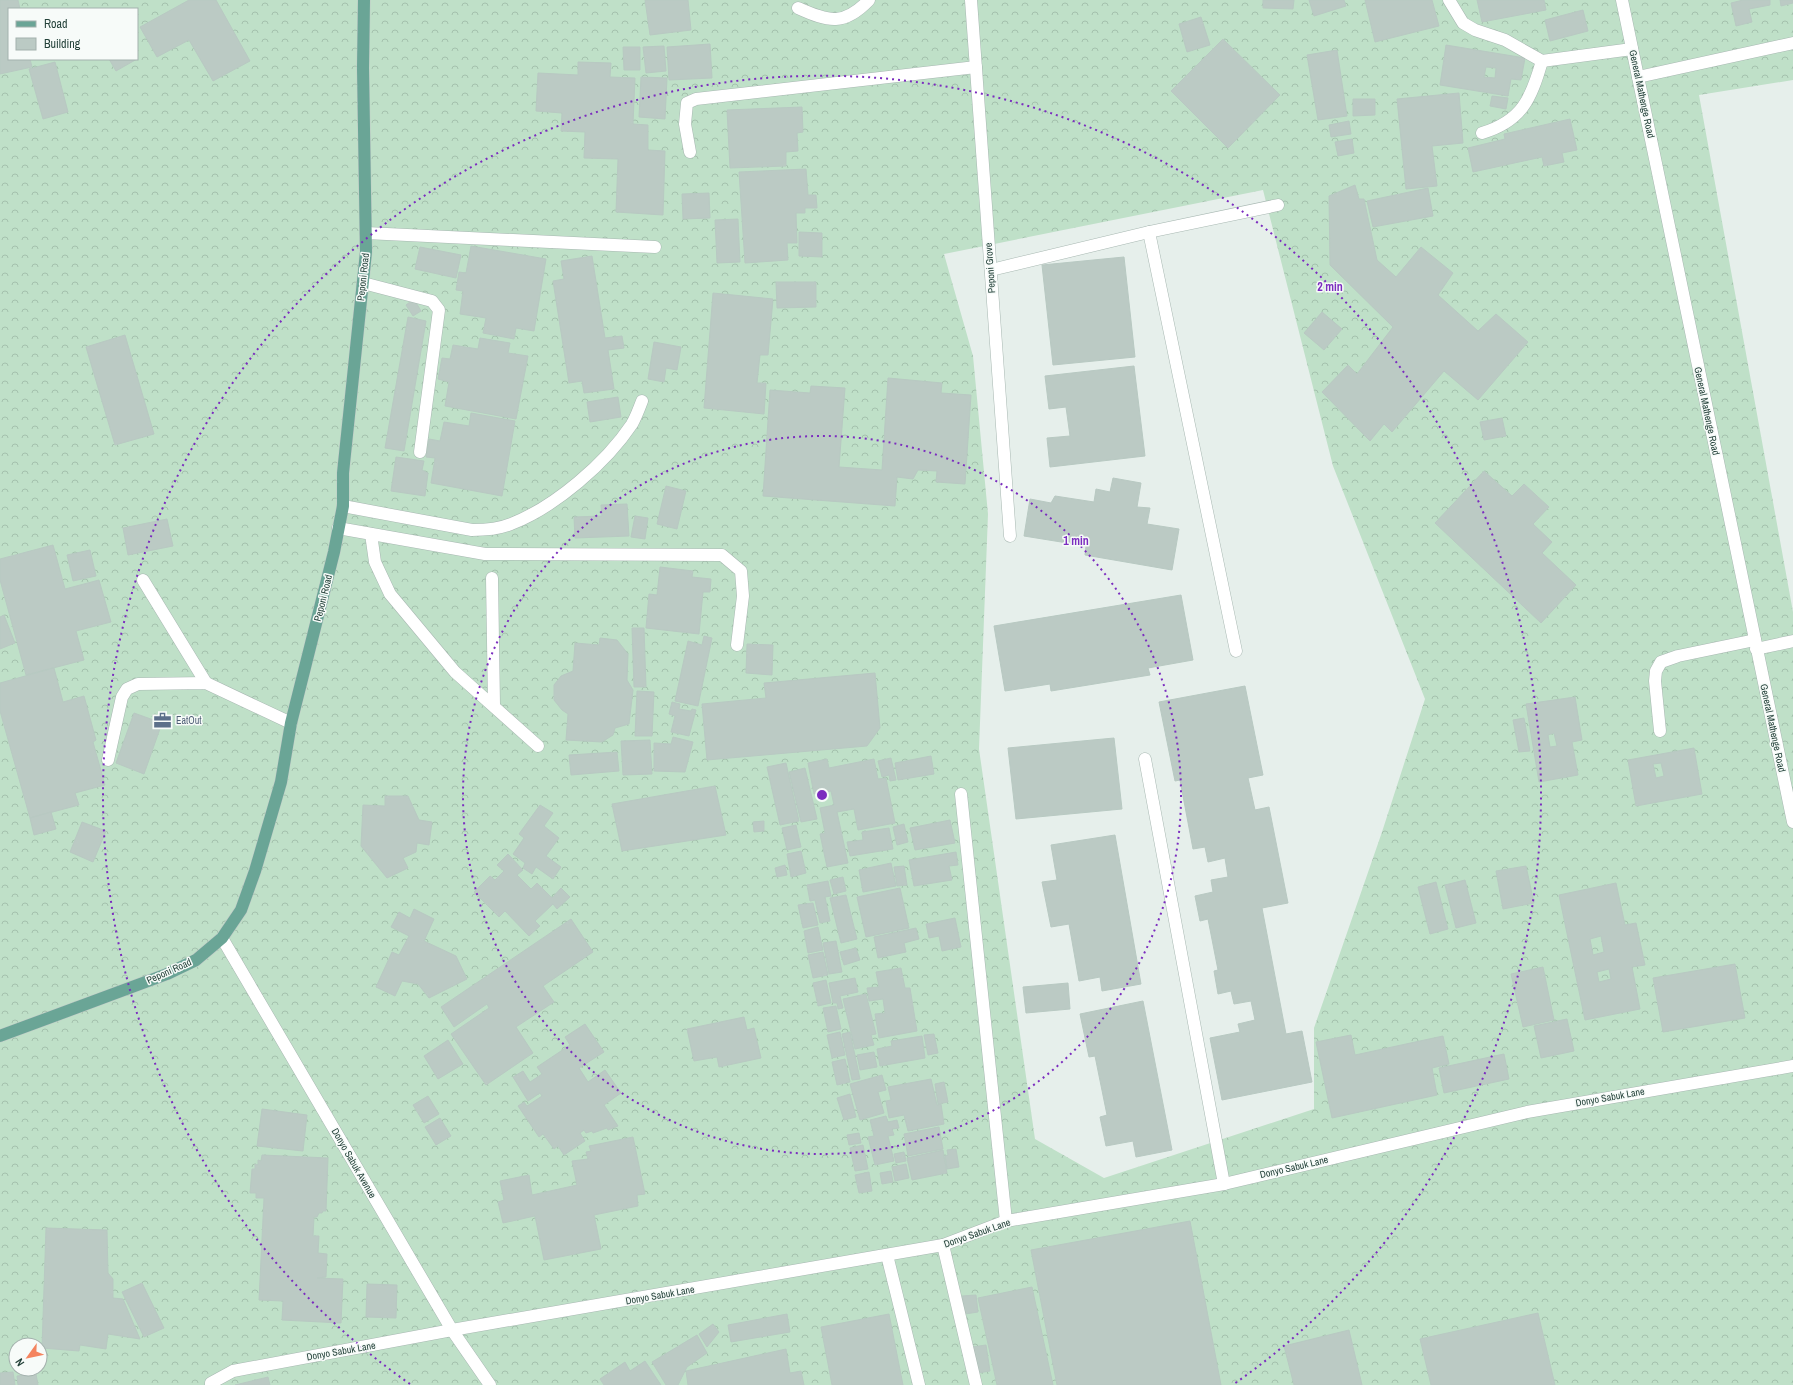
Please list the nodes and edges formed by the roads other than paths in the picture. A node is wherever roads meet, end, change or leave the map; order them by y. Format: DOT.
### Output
graph roads {
  1 [pos="364,0"];
  2 [pos="869,0"];
  3 [pos="971,0"];
  4 [pos="1449,0"];
  5 [pos="1622,0"];
  6 [pos="798,8"];
  7 [pos="1793,43"];
  8 [pos="1632,49"];
  9 [pos="1542,61"];
  10 [pos="976,67"];
  11 [pos="1638,77"];
  12 [pos="1482,133"];
  13 [pos="690,152"];
  14 [pos="1278,205"];
  15 [pos="1149,232"];
  16 [pos="366,233"];
  17 [pos="654,247"];
  18 [pos="991,270"];
  19 [pos="363,283"];
  20 [pos="642,401"];
  21 [pos="420,452"];
  22 [pos="343,506"];
  23 [pos="338,528"];
  24 [pos="371,534"];
  25 [pos="1010,536"];
  26 [pos="492,578"];
  27 [pos="143,580"];
  28 [pos="1793,641"];
  29 [pos="1756,644"];
  30 [pos="737,645"];
  31 [pos="1236,651"];
  32 [pos="206,683"];
  33 [pos="494,705"];
  34 [pos="291,723"];
  35 [pos="1660,731"];
  36 [pos="538,746"];
  37 [pos="1145,759"];
  38 [pos="108,760"];
  39 [pos="961,794"];
  40 [pos="1792,815"];
  41 [pos="222,938"];
  42 [pos="0,1036"];
  43 [pos="1793,1066"];
  44 [pos="1224,1184"];
  45 [pos="1006,1221"];
  46 [pos="943,1245"];
  47 [pos="887,1255"];
  48 [pos="452,1330"];
  49 [pos="211,1385"];
  50 [pos="490,1385"];
  51 [pos="919,1385"];
  52 [pos="976,1385"];
  1 -- 16 [label="main road, Peponi Road"];
  2 -- 6 [label="street"];
  3 -- 10 [label="street, Peponi Grove"];
  4 -- 9 [label="street"];
  5 -- 8 [label="street, General Mathenge Road"];
  7 -- 11 [label="street"];
  8 -- 9 [label="street"];
  8 -- 11 [label="street, General Mathenge Road"];
  9 -- 12 [label="street"];
  10 -- 13 [label="street"];
  10 -- 18 [label="street, Peponi Grove"];
  11 -- 29 [label="street, General Mathenge Road"];
  14 -- 15 [label="street"];
  15 -- 18 [label="street"];
  15 -- 31 [label="street"];
  16 -- 17 [label="street"];
  16 -- 19 [label="main road, Peponi Road"];
  18 -- 25 [label="street, Peponi Grove"];
  19 -- 21 [label="street"];
  19 -- 22 [label="main road, Peponi Road"];
  20 -- 22 [label="street"];
  22 -- 23 [label="main road, Peponi Road"];
  23 -- 24 [label="street"];
  23 -- 34 [label="main road, Peponi Road"];
  24 -- 30 [label="street"];
  24 -- 33 [label="street"];
  26 -- 33 [label="street"];
  27 -- 32 [label="street"];
  28 -- 29 [label="street"];
  29 -- 35 [label="street"];
  29 -- 40 [label="street, General Mathenge Road"];
  32 -- 34 [label="street"];
  32 -- 38 [label="street"];
  33 -- 36 [label="street"];
  34 -- 41 [label="main road, Peponi Road"];
  37 -- 44 [label="street"];
  39 -- 45 [label="street"];
  41 -- 42 [label="main road, Peponi Road"];
  41 -- 48 [label="street, Donyo Sabuk Avenue"];
  43 -- 44 [label="street, Donyo Sabuk Lane"];
  44 -- 45 [label="street, Donyo Sabuk Lane"];
  45 -- 46 [label="street, Donyo Sabuk Lane"];
  46 -- 47 [label="street, Donyo Sabuk Lane"];
  46 -- 52 [label="street"];
  47 -- 48 [label="street, Donyo Sabuk Lane"];
  47 -- 51 [label="street"];
  48 -- 49 [label="street, Donyo Sabuk Lane"];
  48 -- 50 [label="street, Donyo Sabuk Avenue"];
}
